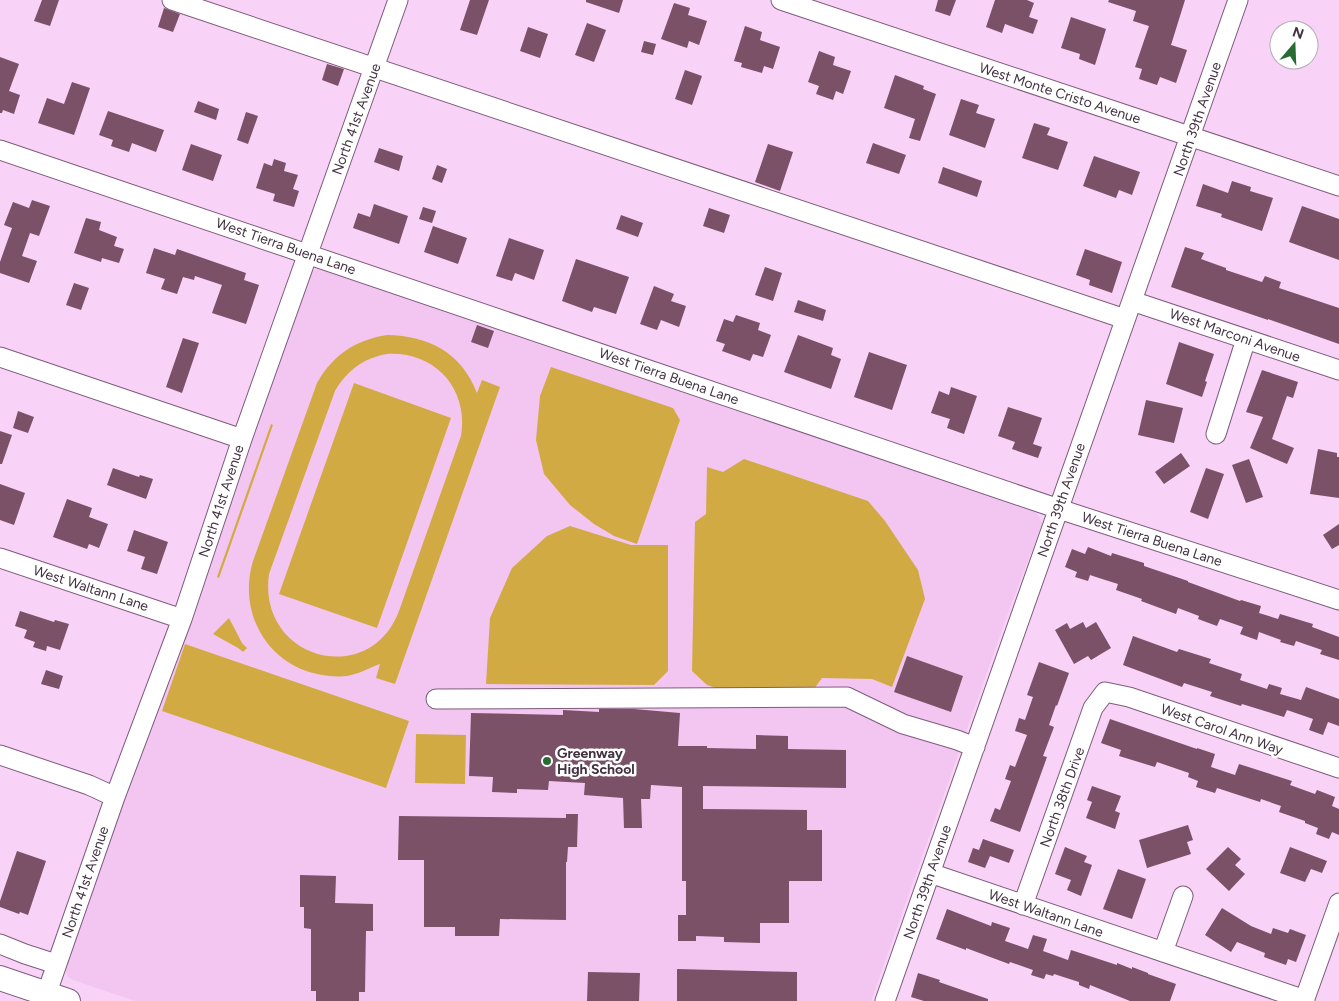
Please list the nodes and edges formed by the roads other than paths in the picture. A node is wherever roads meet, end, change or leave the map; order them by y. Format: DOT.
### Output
graph roads {
  1 [pos="172,0"];
  2 [pos="398,0"];
  3 [pos="780,0"];
  4 [pos="1238,0"];
  5 [pos="374,68"];
  6 [pos="1191,137"];
  7 [pos="0,150"];
  8 [pos="1339,186"];
  9 [pos="308,253"];
  10 [pos="1132,301"];
  11 [pos="1125,319"];
  12 [pos="1246,339"];
  13 [pos="0,357"];
  14 [pos="1339,370"];
  15 [pos="1216,434"];
  16 [pos="242,439"];
  17 [pos="1059,508"];
  18 [pos="0,558"];
  19 [pos="1339,600"];
  20 [pos="182,619"];
  21 [pos="1105,692"];
  22 [pos="436,699"];
  23 [pos="974,747"];
  24 [pos="0,755"];
  25 [pos="1339,768"];
  26 [pos="115,797"];
  27 [pos="930,873"];
  28 [pos="1183,896"];
  29 [pos="1339,903"];
  30 [pos="1023,905"];
  31 [pos="1334,931"];
  32 [pos="0,944"];
  33 [pos="1163,952"];
  34 [pos="56,964"];
  35 [pos="0,978"];
  36 [pos="52,999"];
  37 [pos="1304,1000"];
  38 [pos="885,1001"];
  1 -- 5 [label="street"];
  2 -- 5 [label="street, North 41st Avenue"];
  3 -- 6 [label="street, West Monte Cristo Avenue"];
  4 -- 6 [label="street, North 39th Avenue"];
  5 -- 9 [label="street, North 41st Avenue"];
  5 -- 11 [label="street"];
  6 -- 8 [label="street, West Monte Cristo Avenue"];
  6 -- 10 [label="street, North 39th Avenue"];
  7 -- 9 [label="street, West Tierra Buena Lane"];
  9 -- 16 [label="street, North 41st Avenue"];
  9 -- 17 [label="street, West Tierra Buena Lane"];
  10 -- 11 [label="street, North 39th Avenue"];
  10 -- 12 [label="street, West Marconi Avenue"];
  11 -- 17 [label="street, North 39th Avenue"];
  12 -- 14 [label="street, West Marconi Avenue"];
  12 -- 15 [label="street"];
  13 -- 16 [label="street"];
  16 -- 20 [label="street, North 41st Avenue"];
  17 -- 19 [label="street, West Tierra Buena Lane"];
  17 -- 23 [label="street, North 39th Avenue"];
  18 -- 20 [label="street, West Waltann Lane"];
  20 -- 26 [label="street, North 41st Avenue"];
  21 -- 25 [label="street, West Carol Ann Way"];
  21 -- 30 [label="street, North 38th Drive"];
  22 -- 23 [label="street"];
  23 -- 27 [label="street, North 39th Avenue"];
  24 -- 26 [label="street"];
  26 -- 34 [label="street, North 41st Avenue"];
  27 -- 30 [label="street, West Waltann Lane"];
  27 -- 38 [label="street, North 39th Avenue"];
  28 -- 33 [label="street"];
  29 -- 31 [label="street"];
  30 -- 33 [label="street, West Waltann Lane"];
  31 -- 37 [label="street"];
  32 -- 34 [label="street"];
  33 -- 37 [label="street, West Waltann Lane"];
  34 -- 36 [label="street, North 41st Avenue"];
  35 -- 36 [label="main road"];
}
